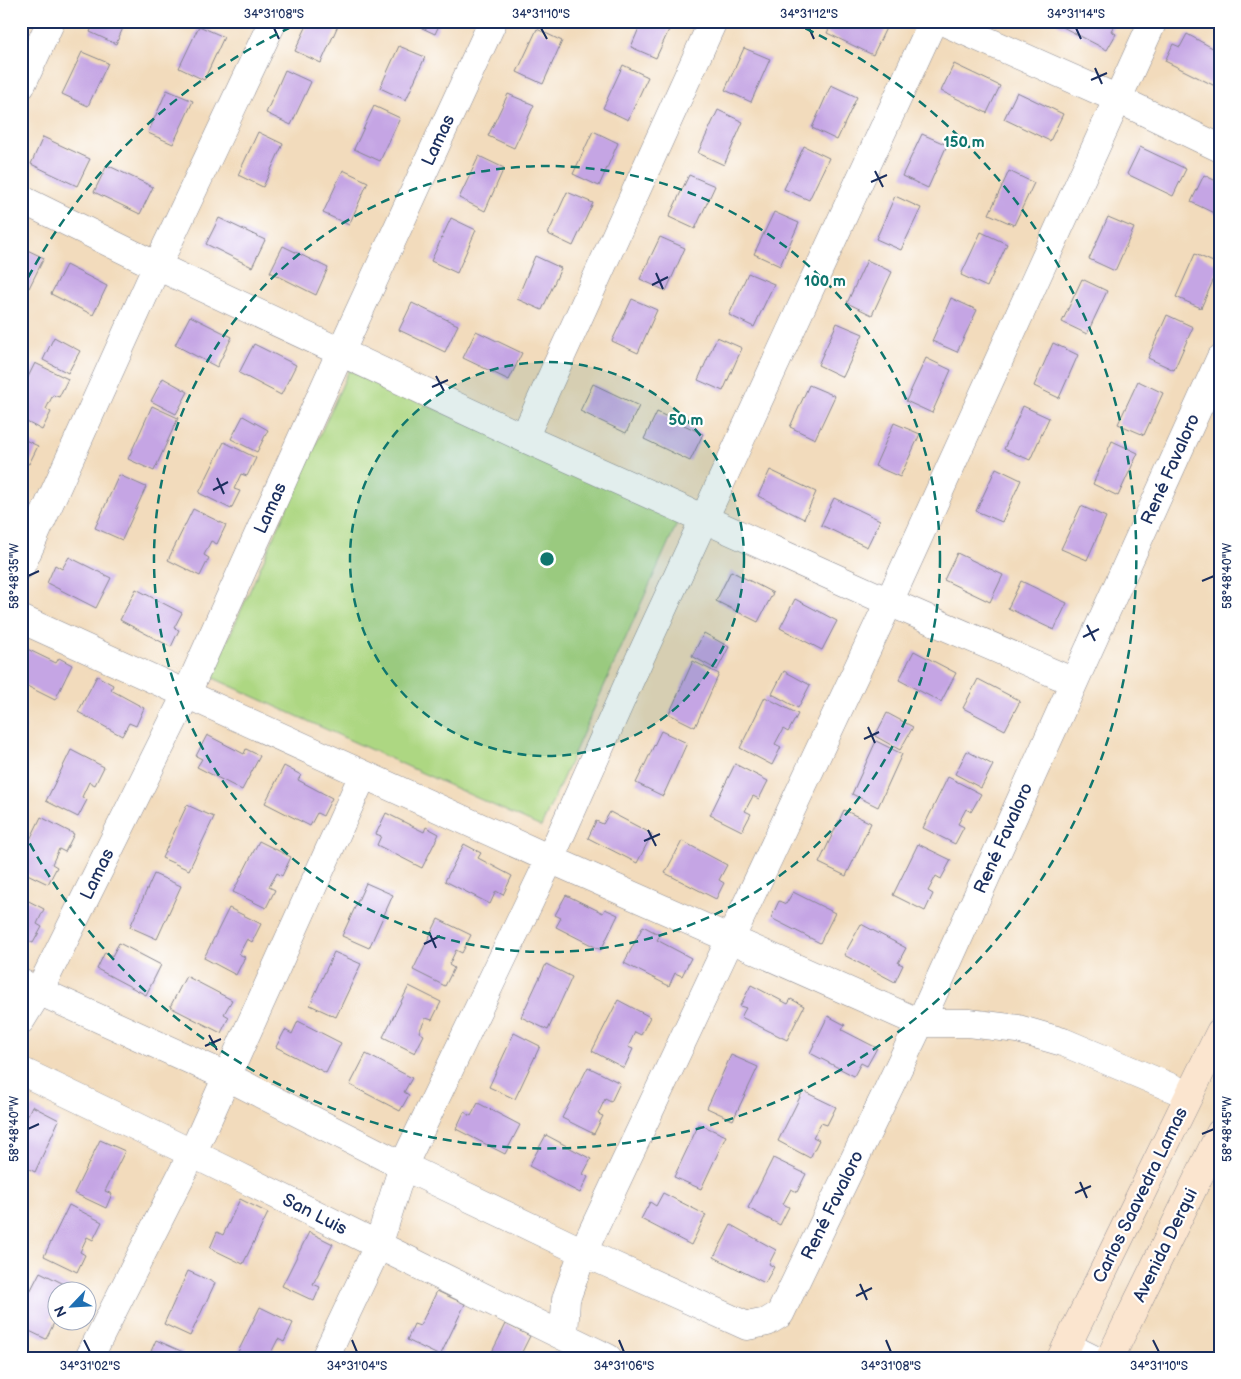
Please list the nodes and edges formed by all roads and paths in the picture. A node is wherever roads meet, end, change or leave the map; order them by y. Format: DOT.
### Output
graph roads {
  1 [pos="51,21"];
  2 [pos="273,21"];
  3 [pos="493,21"];
  4 [pos="713,21"];
  5 [pos="933,21"];
  6 [pos="942,21"];
  7 [pos="1153,21"];
  8 [pos="21,86"];
  9 [pos="1118,99"];
  10 [pos="1220,148"];
  11 [pos="21,199"];
  12 [pos="157,266"];
  13 [pos="341,351"];
  14 [pos="1220,359"];
  15 [pos="524,438"];
  16 [pos="704,518"];
  17 [pos="21,566"];
  18 [pos="889,602"];
  19 [pos="21,619"];
  20 [pos="1074,682"];
  21 [pos="186,695"];
  22 [pos="363,775"];
  23 [pos="550,859"];
  24 [pos="730,940"];
  25 [pos="30,987"];
  26 [pos="21,1020"];
  27 [pos="920,1023"];
  28 [pos="1220,1032"];
  29 [pos="1213,1063"];
  30 [pos="21,1071"];
  31 [pos="226,1076"];
  32 [pos="1189,1095"];
  33 [pos="1220,1133"];
  34 [pos="193,1152"];
  35 [pos="403,1166"];
  36 [pos="378,1246"];
  37 [pos="583,1252"];
  38 [pos="571,1346"];
  39 [pos="1064,1352"];
  40 [pos="89,1358"];
  41 [pos="325,1358"];
  42 [pos="608,1358"];
  43 [pos="1091,1358"];
  44 [pos="1110,1358"];
  1 -- 8 [label="street"];
  2 -- 12 [label="street"];
  3 -- 13 [label="street, Lamas"];
  4 -- 15 [label="street"];
  5 -- 16 [label="street"];
  6 -- 9 [label="street"];
  7 -- 9 [label="street"];
  9 -- 10 [label="street"];
  9 -- 18 [label="street"];
  11 -- 12 [label="street"];
  12 -- 13 [label="street"];
  12 -- 17 [label="street"];
  13 -- 15 [label="street"];
  13 -- 21 [label="street, Lamas"];
  14 -- 20 [label="street, René Favaloro"];
  15 -- 16 [label="street"];
  16 -- 18 [label="street"];
  16 -- 23 [label="street"];
  18 -- 20 [label="street"];
  18 -- 24 [label="street"];
  19 -- 21 [label="street"];
  20 -- 27 [label="street, René Favaloro"];
  21 -- 22 [label="street"];
  21 -- 25 [label="street, Lamas"];
  22 -- 23 [label="street"];
  22 -- 31 [label="street"];
  23 -- 24 [label="street"];
  23 -- 35 [label="street"];
  24 -- 27 [label="street"];
  24 -- 37 [label="street"];
  25 -- 26 [label="street, Lamas"];
  25 -- 31 [label="street"];
  27 -- 32 [label="street"];
  27 -- 37 [label="street, René Favaloro"];
  28 -- 29 [label="main road, Carlos Saavedra Lamas"];
  29 -- 32 [label="main road, Carlos Saavedra Lamas"];
  30 -- 34 [label="street, San Luis"];
  31 -- 34 [label="street"];
  31 -- 35 [label="street"];
  32 -- 39 [label="main road, Carlos Saavedra Lamas"];
  33 -- 44 [label="main road, Avenida Derqui"];
  34 -- 36 [label="street, San Luis"];
  34 -- 40 [label="street"];
  35 -- 36 [label="street"];
  35 -- 37 [label="street"];
  36 -- 38 [label="street, San Luis"];
  36 -- 41 [label="street"];
  37 -- 38 [label="street"];
  38 -- 42 [label="street, San Luis"];
  39 -- 43 [label="street"];
}
